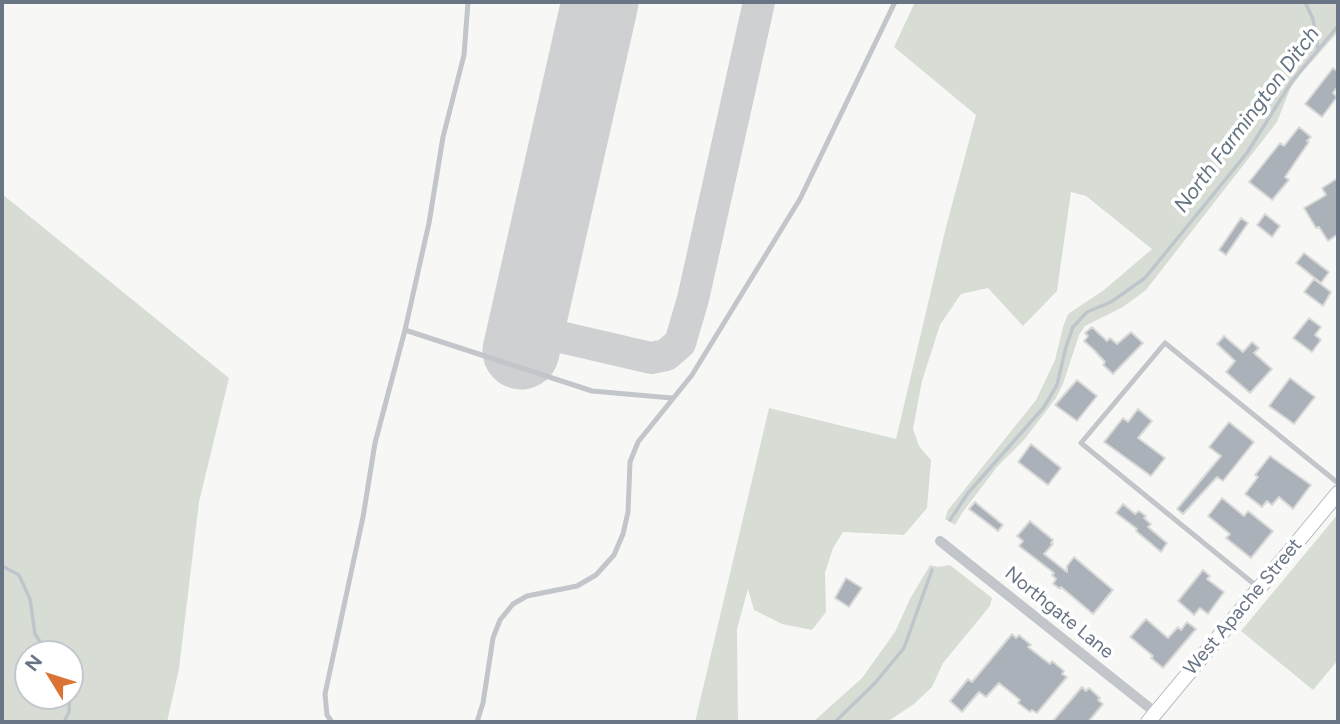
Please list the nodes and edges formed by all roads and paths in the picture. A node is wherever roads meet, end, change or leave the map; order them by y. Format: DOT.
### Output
graph roads {
  1 [pos="468,2"];
  2 [pos="895,2"];
  3 [pos="405,330"];
  4 [pos="673,398"];
  5 [pos="1338,483"];
  6 [pos="1338,493"];
  7 [pos="940,541"];
  8 [pos="1259,588"];
  9 [pos="1152,717"];
  10 [pos="332,722"];
  11 [pos="477,722"];
  1 -- 3 [label="lane"];
  2 -- 4 [label="lane"];
  3 -- 4 [label="lane"];
  3 -- 10 [label="lane"];
  4 -- 11 [label="lane"];
  5 -- 8 [label="lane"];
  6 -- 8 [label="main road, West Apache Street"];
  7 -- 9 [label="street, Northgate Lane"];
  8 -- 9 [label="main road, West Apache Street"];
}
